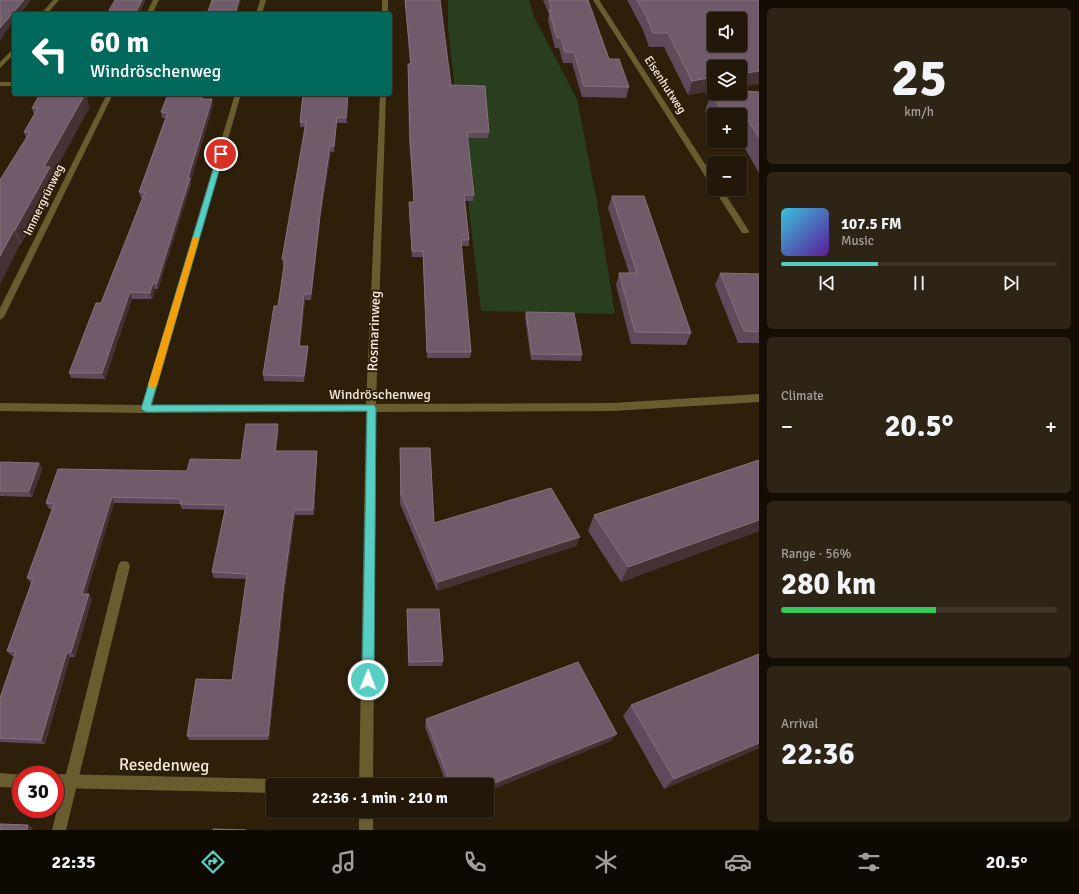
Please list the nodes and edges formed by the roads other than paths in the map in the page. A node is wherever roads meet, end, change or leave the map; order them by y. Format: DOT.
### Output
graph roads {
  1 [pos="56,0"];
  2 [pos="156,0"];
  3 [pos="263,0"];
  4 [pos="385,0"];
  5 [pos="596,0"];
  6 [pos="46,12"];
  7 [pos="150,12"];
  8 [pos="260,12"];
  9 [pos="385,12"];
  10 [pos="12,52"];
  11 [pos="0,66"];
  12 [pos="0,84"];
  13 [pos="12,84"];
  14 [pos="109,96"];
  15 [pos="237,96"];
  16 [pos="383,96"];
  17 [pos="707,173"];
  18 [pos="722,196"];
  19 [pos="745,231"];
  20 [pos="0,317"];
  21 [pos="759,398"];
  22 [pos="0,407"];
  23 [pos="371,408"];
  24 [pos="146,409"];
  25 [pos="124,566"];
  26 [pos="366,778"];
  27 [pos="0,780"];
  28 [pos="12,781"];
  29 [pos="64,782"];
  30 [pos="71,782"];
  31 [pos="266,786"];
  32 [pos="366,818"];
  33 [pos="59,830"];
  34 [pos="366,830"];
  1 -- 6 [label="street"];
  2 -- 7 [label="street"];
  3 -- 8 [label="street"];
  4 -- 9 [label="street"];
  5 -- 17 [label="street, Eisenhutweg"];
  10 -- 11 [label="street"];
  12 -- 13 [label="street"];
  14 -- 20 [label="street, Immergrünweg"];
  15 -- 24 [label="street"];
  16 -- 23 [label="street, Rosmarinweg"];
  18 -- 19 [label="street"];
  21 -- 23 [label="street, Windröschenweg"];
  22 -- 24 [label="street, Windröschenweg"];
  23 -- 24 [label="street, Windröschenweg"];
  23 -- 26 [label="street, Rosmarinweg"];
  25 -- 30 [label="street"];
  27 -- 28 [label="street"];
  29 -- 30 [label="street, Resedenweg"];
  30 -- 31 [label="street, Resedenweg"];
  30 -- 33 [label="street"];
  32 -- 34 [label="street"];
}
